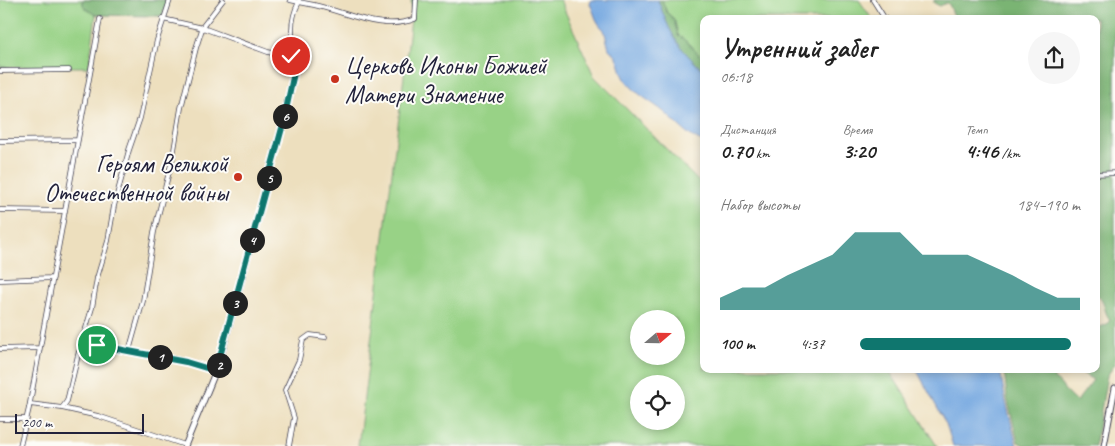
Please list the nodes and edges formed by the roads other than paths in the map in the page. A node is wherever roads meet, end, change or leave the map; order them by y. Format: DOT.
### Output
graph roads {
  1 [pos="170,0"];
  2 [pos="223,0"];
  3 [pos="290,0"];
  4 [pos="416,0"];
  5 [pos="873,0"];
  6 [pos="299,1"];
  7 [pos="882,15"];
  8 [pos="100,19"];
  9 [pos="163,19"];
  10 [pos="203,28"];
  11 [pos="298,49"];
  12 [pos="297,59"];
  13 [pos="69,70"];
  14 [pos="0,71"];
  15 [pos="78,140"];
  16 [pos="0,141"];
  17 [pos="1115,173"];
  18 [pos="1100,174"];
  19 [pos="0,210"];
  20 [pos="65,211"];
  21 [pos="53,278"];
  22 [pos="0,280"];
  23 [pos="326,336"];
  24 [pos="81,343"];
  25 [pos="40,348"];
  26 [pos="0,349"];
  27 [pos="129,351"];
  28 [pos="216,371"];
  29 [pos="1115,388"];
  30 [pos="30,404"];
  31 [pos="62,408"];
  32 [pos="0,419"];
  33 [pos="27,419"];
  34 [pos="20,446"];
  35 [pos="185,446"];
  36 [pos="288,446"];
  37 [pos="1104,446"];
  1 -- 9 [label="street"];
  2 -- 10 [label="street"];
  3 -- 6 [label="street"];
  4 -- 6 [label="street"];
  5 -- 7 [label="street"];
  6 -- 12 [label="street"];
  8 -- 15 [label="street"];
  9 -- 10 [label="street"];
  9 -- 24 [label="street"];
  10 -- 12 [label="street"];
  10 -- 27 [label="street"];
  11 -- 12 [label="street"];
  12 -- 28 [label="street"];
  13 -- 14 [label="street"];
  15 -- 16 [label="street"];
  15 -- 20 [label="street"];
  17 -- 18 [label="street"];
  19 -- 20 [label="street"];
  20 -- 21 [label="street"];
  21 -- 22 [label="street"];
  21 -- 25 [label="street"];
  23 -- 36 [label="street"];
  24 -- 27 [label="street"];
  24 -- 31 [label="street"];
  25 -- 26 [label="street"];
  25 -- 30 [label="street"];
  27 -- 28 [label="street"];
  28 -- 35 [label="street"];
  29 -- 37 [label="street"];
  30 -- 31 [label="street"];
  30 -- 33 [label="street"];
  31 -- 35 [label="street"];
  32 -- 33 [label="street"];
  33 -- 34 [label="street"];
}
